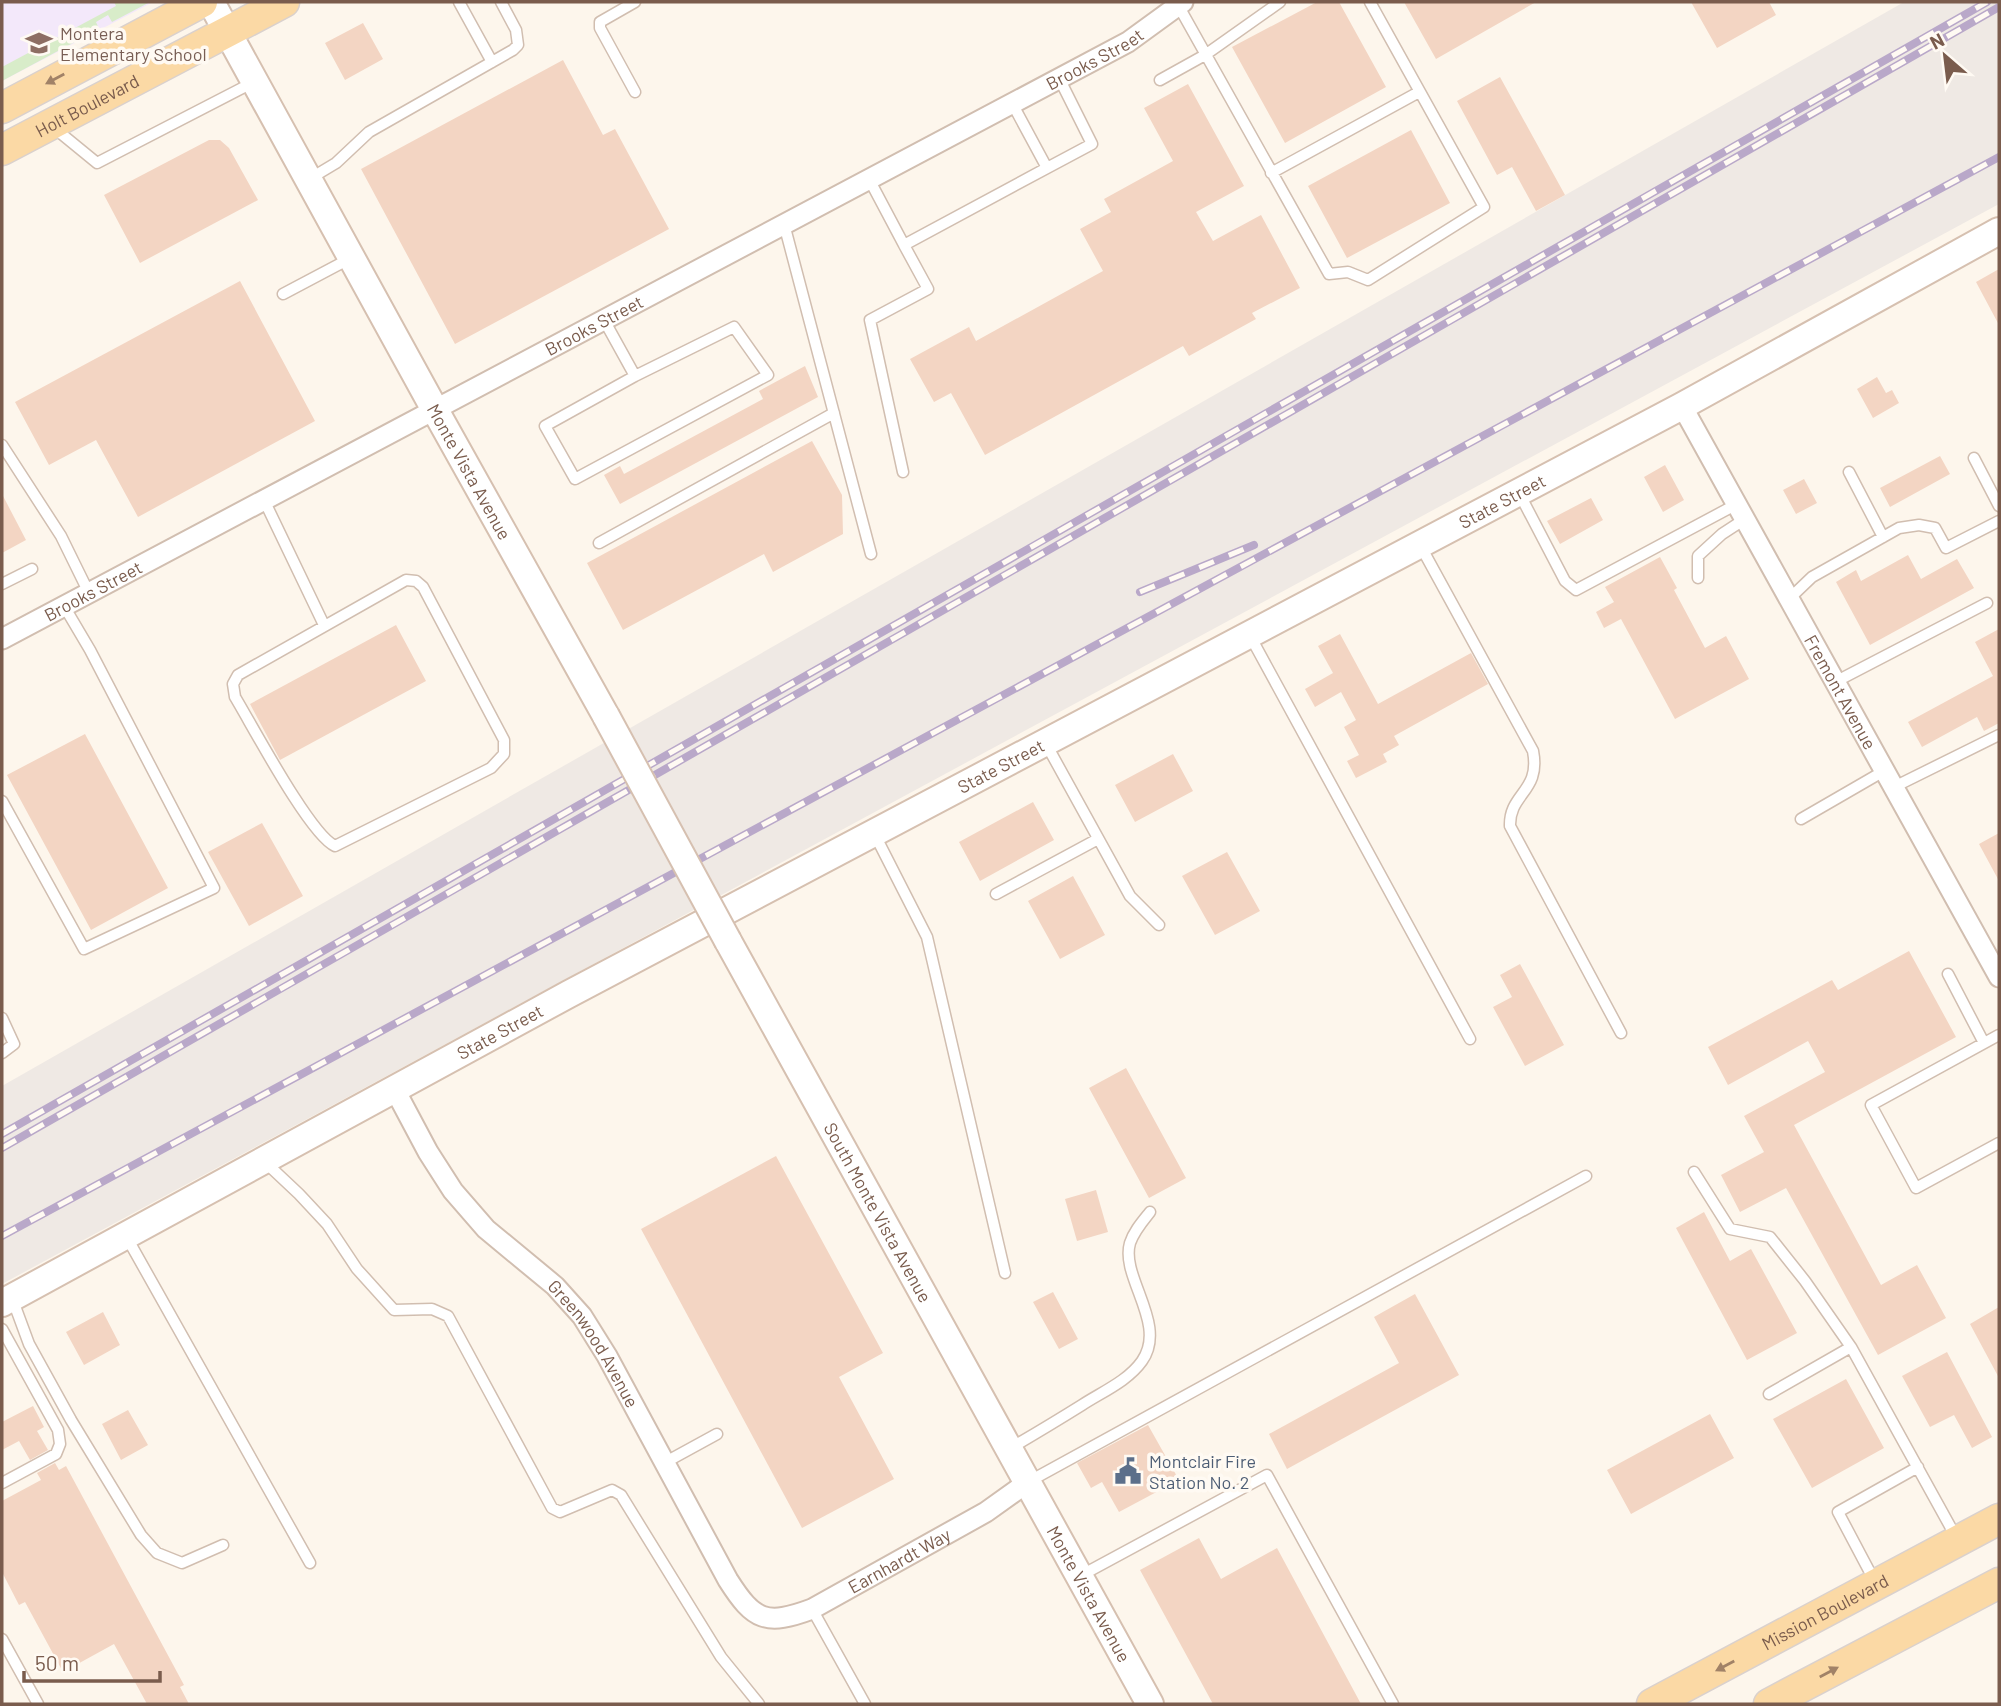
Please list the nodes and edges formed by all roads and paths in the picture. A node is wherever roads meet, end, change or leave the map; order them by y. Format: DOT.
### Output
graph roads {
  1 [pos="202,2"];
  2 [pos="211,2"];
  3 [pos="285,2"];
  4 [pos="459,2"];
  5 [pos="501,2"];
  6 [pos="635,2"];
  7 [pos="1280,2"];
  8 [pos="1370,2"];
  9 [pos="1180,3"];
  10 [pos="228,32"];
  11 [pos="1205,55"];
  12 [pos="492,62"];
  13 [pos="1059,78"];
  14 [pos="1160,80"];
  15 [pos="255,82"];
  16 [pos="635,92"];
  17 [pos="1419,92"];
  18 [pos="1012,103"];
  19 [pos="2,108"];
  20 [pos="50,125"];
  21 [pos="2,150"];
  22 [pos="1047,168"];
  23 [pos="1271,173"];
  24 [pos="869,179"];
  25 [pos="309,180"];
  26 [pos="784,224"];
  27 [pos="1999,231"];
  28 [pos="904,245"];
  29 [pos="352,258"];
  30 [pos="284,294"];
  31 [pos="604,320"];
  32 [pos="635,376"];
  33 [pos="1682,406"];
  34 [pos="435,410"];
  35 [pos="834,413"];
  36 [pos="2,445"];
  37 [pos="1974,458"];
  38 [pos="903,472"];
  39 [pos="1849,472"];
  40 [pos="1518,492"];
  41 [pos="264,500"];
  42 [pos="1999,506"];
  43 [pos="1741,512"];
  44 [pos="1999,521"];
  45 [pos="1883,537"];
  46 [pos="599,543"];
  47 [pos="1420,544"];
  48 [pos="872,554"];
  49 [pos="32,569"];
  50 [pos="1698,578"];
  51 [pos="2,584"];
  52 [pos="89,593"];
  53 [pos="1789,599"];
  54 [pos="1986,603"];
  55 [pos="64,606"];
  56 [pos="324,625"];
  57 [pos="1249,634"];
  58 [pos="2,639"];
  59 [pos="1835,682"];
  60 [pos="1999,735"];
  61 [pos="1044,741"];
  62 [pos="1889,779"];
  63 [pos="2,801"];
  64 [pos="1801,819"];
  65 [pos="873,832"];
  66 [pos="1098,839"];
  67 [pos="996,894"];
  68 [pos="1158,925"];
  69 [pos="728,941"];
  70 [pos="1948,974"];
  71 [pos="1999,977"];
  72 [pos="2,1018"];
  73 [pos="1621,1033"];
  74 [pos="1999,1035"];
  75 [pos="1470,1039"];
  76 [pos="1984,1043"];
  77 [pos="2,1054"];
  78 [pos="395,1090"];
  79 [pos="1999,1143"];
  80 [pos="264,1161"];
  81 [pos="1694,1172"];
  82 [pos="1586,1176"];
  83 [pos="1150,1212"];
  84 [pos="126,1235"];
  85 [pos="1005,1273"];
  86 [pos="7,1300"];
  87 [pos="2,1329"];
  88 [pos="1851,1348"];
  89 [pos="1769,1394"];
  90 [pos="717,1434"];
  91 [pos="1009,1450"];
  92 [pos="664,1463"];
  93 [pos="1918,1467"];
  94 [pos="1028,1482"];
  95 [pos="2,1483"];
  96 [pos="1999,1519"];
  97 [pos="1958,1541"];
  98 [pos="223,1545"];
  99 [pos="310,1563"];
  100 [pos="1079,1576"];
  101 [pos="1999,1583"];
  102 [pos="1876,1584"];
  103 [pos="812,1609"];
  104 [pos="762,1617"];
  105 [pos="2,1639"];
  106 [pos="38,1704"];
  107 [pos="758,1704"];
  108 [pos="865,1704"];
  109 [pos="1150,1704"];
  110 [pos="1393,1704"];
  111 [pos="1652,1704"];
  112 [pos="1769,1704"];
  1 -- 19 [label="main road, Holt Boulevard, one-way"];
  2 -- 10 [label="street, Monte Vista Avenue"];
  3 -- 10 [label="main road, Holt Boulevard"];
  4 -- 12 [label="lane"];
  5 -- 12 [label="lane"];
  6 -- 16 [label="lane"];
  7 -- 11 [label="lane"];
  8 -- 17 [label="lane"];
  9 -- 11 [label="lane"];
  9 -- 13 [label="street, Brooks Street"];
  10 -- 15 [label="street, Monte Vista Avenue"];
  10 -- 20 [label="main road, Holt Boulevard"];
  11 -- 14 [label="lane"];
  11 -- 23 [label="lane"];
  12 -- 25 [label="lane"];
  13 -- 18 [label="street, Brooks Street"];
  13 -- 22 [label="lane"];
  15 -- 20 [label="lane"];
  15 -- 25 [label="street, Monte Vista Avenue"];
  17 -- 23 [label="lane"];
  17 -- 23 [label="lane"];
  18 -- 22 [label="lane"];
  18 -- 24 [label="street, Brooks Street"];
  20 -- 21 [label="main road, Holt Boulevard"];
  22 -- 28 [label="lane"];
  24 -- 26 [label="street, Brooks Street"];
  24 -- 28 [label="lane"];
  25 -- 29 [label="street, Monte Vista Avenue"];
  26 -- 31 [label="street, Brooks Street"];
  26 -- 35 [label="lane"];
  27 -- 33 [label="street, State Street"];
  28 -- 38 [label="lane"];
  29 -- 30 [label="lane"];
  29 -- 34 [label="street, Monte Vista Avenue"];
  31 -- 32 [label="lane"];
  31 -- 34 [label="street, Brooks Street"];
  32 -- 32 [label="lane"];
  33 -- 40 [label="street, State Street"];
  33 -- 43 [label="street, Fremont Avenue"];
  34 -- 41 [label="street, Brooks Street"];
  34 -- 69 [label="street, Monte Vista Avenue, bridge"];
  35 -- 46 [label="lane"];
  35 -- 48 [label="lane"];
  36 -- 52 [label="lane"];
  37 -- 42 [label="lane"];
  39 -- 45 [label="lane"];
  40 -- 43 [label="lane"];
  40 -- 47 [label="street, State Street"];
  41 -- 52 [label="street, Brooks Street"];
  41 -- 56 [label="lane"];
  43 -- 50 [label="lane"];
  43 -- 53 [label="street, Fremont Avenue"];
  44 -- 45 [label="lane"];
  45 -- 53 [label="lane"];
  47 -- 57 [label="street, State Street"];
  47 -- 73 [label="lane"];
  49 -- 51 [label="lane"];
  52 -- 55 [label="street, Brooks Street"];
  53 -- 59 [label="street, Fremont Avenue"];
  54 -- 59 [label="lane"];
  55 -- 58 [label="street, Brooks Street"];
  55 -- 63 [label="lane"];
  56 -- 56 [label="lane"];
  57 -- 61 [label="street, State Street"];
  57 -- 75 [label="lane"];
  59 -- 62 [label="street, Fremont Avenue"];
  60 -- 62 [label="lane"];
  61 -- 65 [label="street, State Street"];
  61 -- 66 [label="lane"];
  62 -- 64 [label="lane"];
  62 -- 71 [label="street, Fremont Avenue"];
  65 -- 78 [label="street, State Street"];
  65 -- 85 [label="lane"];
  66 -- 67 [label="lane"];
  66 -- 68 [label="lane"];
  69 -- 91 [label="street, South Monte Vista Avenue"];
  70 -- 76 [label="lane"];
  72 -- 77 [label="lane"];
  74 -- 76 [label="lane"];
  76 -- 79 [label="lane"];
  78 -- 80 [label="street, State Street"];
  78 -- 92 [label="street, Greenwood Avenue"];
  80 -- 84 [label="street, State Street"];
  80 -- 107 [label="lane"];
  81 -- 88 [label="lane"];
  82 -- 94 [label="lane"];
  83 -- 91 [label="lane"];
  84 -- 86 [label="street, State Street"];
  84 -- 99 [label="lane"];
  86 -- 98 [label="lane"];
  87 -- 95 [label="lane"];
  88 -- 89 [label="lane"];
  88 -- 93 [label="lane"];
  90 -- 92 [label="lane"];
  91 -- 94 [label="street, South Monte Vista Avenue"];
  92 -- 104 [label="street, Greenwood Avenue"];
  93 -- 97 [label="lane"];
  93 -- 102 [label="lane"];
  94 -- 100 [label="street, Monte Vista Avenue"];
  94 -- 103 [label="street, Earnhardt Way"];
  96 -- 97 [label="main road, Mission Boulevard"];
  97 -- 102 [label="main road, Mission Boulevard"];
  100 -- 109 [label="street, Monte Vista Avenue"];
  100 -- 110 [label="lane"];
  112 -- 101 [label="main road, one-way"];
  102 -- 111 [label="main road, Mission Boulevard, one-way"];
  103 -- 104 [label="street, Earnhardt Way"];
  103 -- 108 [label="lane"];
  105 -- 106 [label="lane"];
}
